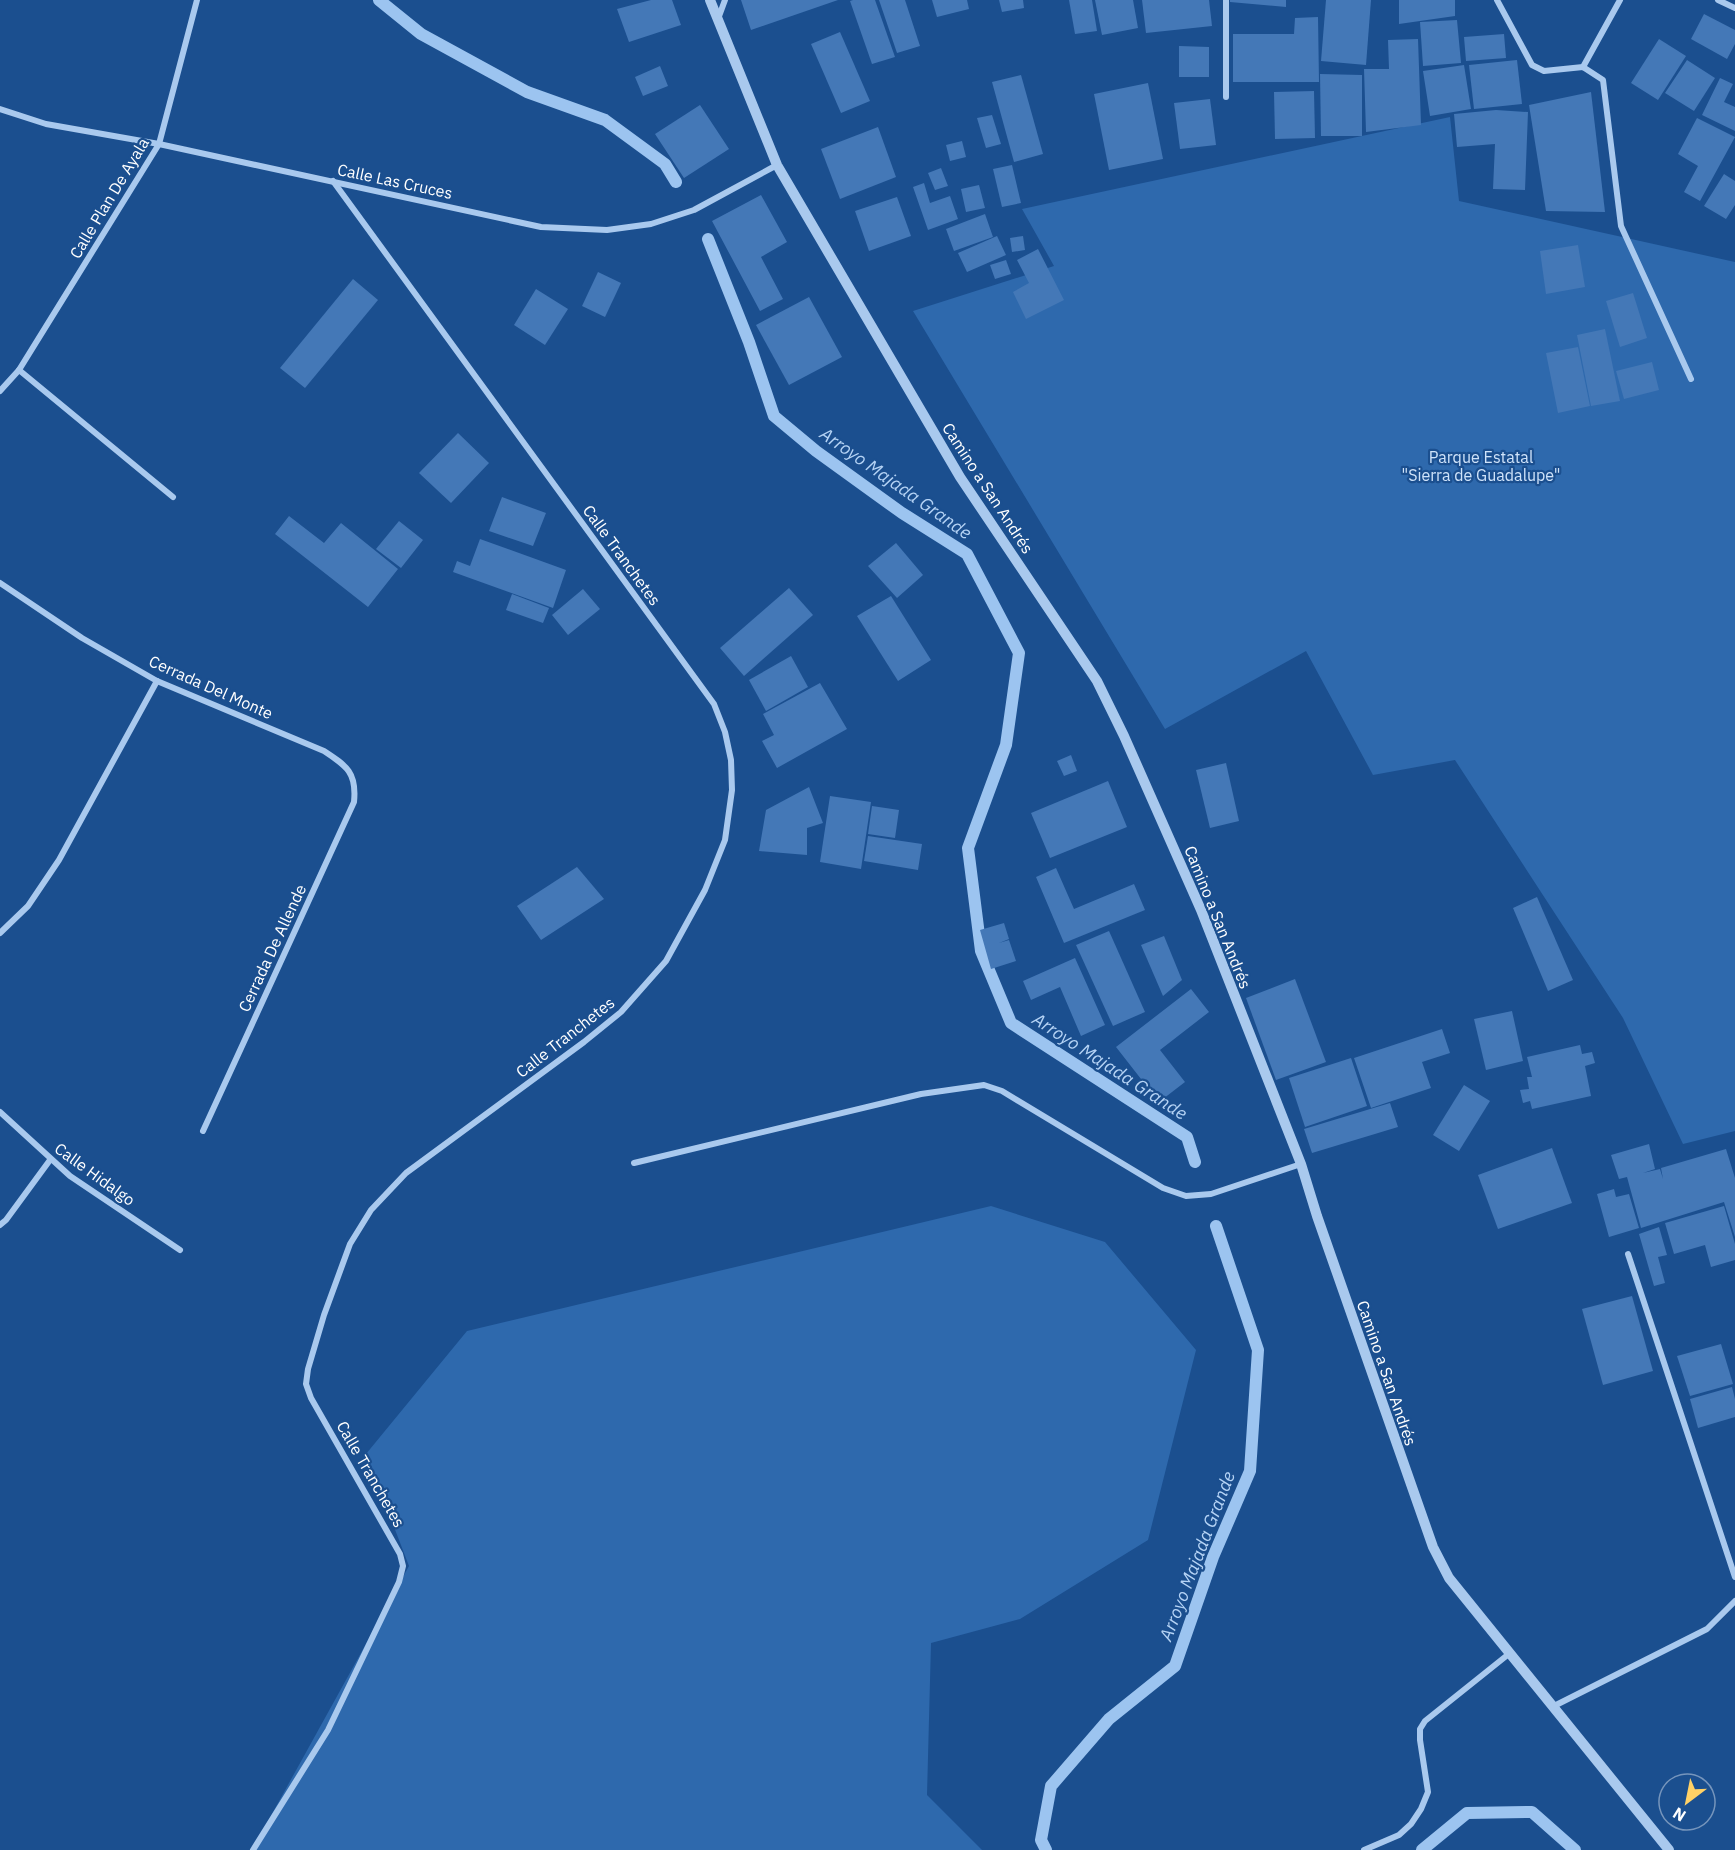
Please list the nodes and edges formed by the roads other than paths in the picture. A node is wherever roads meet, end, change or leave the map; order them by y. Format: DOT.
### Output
graph roads {
  1 [pos="197,0"];
  2 [pos="710,0"];
  3 [pos="725,0"];
  4 [pos="1227,0"];
  5 [pos="1497,0"];
  6 [pos="1620,0"];
  7 [pos="1718,0"];
  8 [pos="1735,8"];
  9 [pos="718,19"];
  10 [pos="1583,67"];
  11 [pos="1226,97"];
  12 [pos="0,109"];
  13 [pos="159,144"];
  14 [pos="777,165"];
  15 [pos="333,181"];
  16 [pos="18,370"];
  17 [pos="1691,379"];
  18 [pos="0,391"];
  19 [pos="173,497"];
  20 [pos="0,583"];
  21 [pos="157,681"];
  22 [pos="351,774"];
  23 [pos="0,933"];
  24 [pos="0,1112"];
  25 [pos="202,1131"];
  26 [pos="50,1160"];
  27 [pos="634,1163"];
  28 [pos="1301,1164"];
  29 [pos="0,1225"];
  30 [pos="180,1250"];
  31 [pos="1628,1254"];
  32 [pos="1735,1577"];
  33 [pos="1735,1601"];
  34 [pos="1510,1653"];
  35 [pos="1554,1706"];
  36 [pos="1665,1848"];
  37 [pos="253,1850"];
  38 [pos="1364,1850"];
  1 -- 13 [label="street, Calle Plan De Ayala"];
  2 -- 9 [label="street, Camino a San Andrés"];
  3 -- 9 [label="street"];
  4 -- 11 [label="street"];
  5 -- 10 [label="street"];
  6 -- 10 [label="street"];
  7 -- 8 [label="street"];
  9 -- 14 [label="street, Camino a San Andrés"];
  10 -- 17 [label="street"];
  12 -- 13 [label="street, Calle Las Cruces"];
  13 -- 15 [label="street, Calle Las Cruces"];
  13 -- 16 [label="street, Calle Plan De Ayala"];
  14 -- 15 [label="street, Calle Las Cruces"];
  14 -- 28 [label="street, Camino a San Andrés"];
  15 -- 37 [label="street, Calle Tranchetes"];
  16 -- 18 [label="street, Calle Plan De Ayala"];
  16 -- 19 [label="street"];
  20 -- 21 [label="street, Cerrada Del Monte"];
  21 -- 22 [label="street, Cerrada Del Monte"];
  21 -- 23 [label="street"];
  22 -- 25 [label="street, Cerrada De Allende"];
  24 -- 26 [label="street, Calle Hidalgo"];
  26 -- 29 [label="street"];
  26 -- 30 [label="street, Calle Hidalgo"];
  27 -- 28 [label="street"];
  28 -- 34 [label="street, Camino a San Andrés"];
  31 -- 32 [label="street"];
  33 -- 35 [label="street"];
  34 -- 35 [label="street, Camino a San Andrés"];
  34 -- 38 [label="street"];
  35 -- 36 [label="street, Camino a San Andrés"];
}
